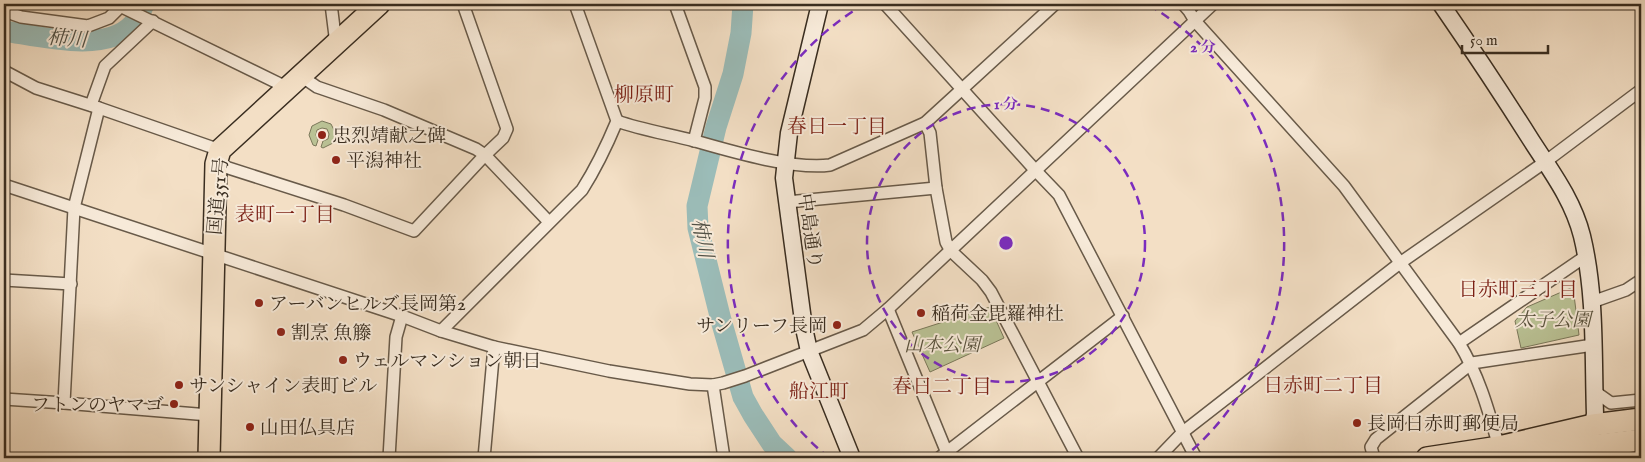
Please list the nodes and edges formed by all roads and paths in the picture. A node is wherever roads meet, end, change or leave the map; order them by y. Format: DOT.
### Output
graph roads {
  1 [pos="330,4"];
  2 [pos="379,4"];
  3 [pos="463,4"];
  4 [pos="575,4"];
  5 [pos="675,4"];
  6 [pos="820,4"];
  7 [pos="885,4"];
  8 [pos="1055,4"];
  9 [pos="1183,4"];
  10 [pos="1213,4"];
  11 [pos="1442,4"];
  12 [pos="125,7"];
  13 [pos="4,10"];
  14 [pos="148,19"];
  15 [pos="1195,21"];
  16 [pos="336,44"];
  17 [pos="4,71"];
  18 [pos="294,82"];
  19 [pos="963,89"];
  20 [pos="1641,90"];
  21 [pos="95,107"];
  22 [pos="617,121"];
  23 [pos="925,123"];
  24 [pos="696,142"];
  25 [pos="484,155"];
  26 [pos="218,157"];
  27 [pos="785,162"];
  28 [pos="1545,162"];
  29 [pos="1036,171"];
  30 [pos="4,185"];
  31 [pos="936,188"];
  32 [pos="787,202"];
  33 [pos="74,208"];
  34 [pos="549,222"];
  35 [pos="950,251"];
  36 [pos="213,255"];
  37 [pos="1586,256"];
  38 [pos="1400,263"];
  39 [pos="4,280"];
  40 [pos="1641,280"];
  41 [pos="70,284"];
  42 [pos="1592,302"];
  43 [pos="888,309"];
  44 [pos="402,316"];
  45 [pos="1123,316"];
  46 [pos="441,331"];
  47 [pos="1459,343"];
  48 [pos="1593,345"];
  49 [pos="494,347"];
  50 [pos="809,351"];
  51 [pos="1472,363"];
  52 [pos="1038,381"];
  53 [pos="718,384"];
  54 [pos="1594,391"];
  55 [pos="4,399"];
  56 [pos="1641,400"];
  57 [pos="64,403"];
  58 [pos="209,415"];
  59 [pos="1641,419"];
  60 [pos="1183,432"];
  61 [pos="1641,440"];
  62 [pos="1591,443"];
  63 [pos="1499,446"];
  64 [pos="943,456"];
  65 [pos="208,458"];
  66 [pos="388,458"];
  67 [pos="484,458"];
  68 [pos="724,458"];
  69 [pos="852,458"];
  70 [pos="1078,458"];
  71 [pos="1158,458"];
  72 [pos="1196,458"];
  73 [pos="1374,458"];
  74 [pos="1427,458"];
  75 [pos="1522,458"];
  1 -- 16 [label="street"];
  2 -- 16 [label="highway, 国道351号"];
  3 -- 25 [label="street"];
  4 -- 22 [label="street"];
  5 -- 24 [label="street"];
  6 -- 27 [label="street, 中島通り"];
  7 -- 19 [label="street"];
  8 -- 19 [label="street"];
  9 -- 15 [label="street"];
  10 -- 15 [label="street"];
  11 -- 28 [label="street"];
  12 -- 13 [label="street"];
  12 -- 14 [label="street"];
  14 -- 18 [label="street"];
  14 -- 21 [label="street"];
  15 -- 29 [label="street"];
  15 -- 38 [label="street"];
  16 -- 18 [label="highway, 国道351号"];
  17 -- 21 [label="street"];
  18 -- 25 [label="street"];
  18 -- 26 [label="highway, 国道351号"];
  19 -- 23 [label="street"];
  19 -- 29 [label="street"];
  20 -- 28 [label="street"];
  21 -- 26 [label="street"];
  21 -- 33 [label="street"];
  22 -- 24 [label="street"];
  22 -- 34 [label="street"];
  23 -- 27 [label="street"];
  23 -- 31 [label="street"];
  24 -- 27 [label="street"];
  25 -- 26 [label="street"];
  25 -- 34 [label="street"];
  26 -- 36 [label="highway, 国道351号"];
  27 -- 32 [label="street, 中島通り"];
  28 -- 37 [label="street"];
  28 -- 38 [label="street"];
  29 -- 35 [label="street"];
  29 -- 45 [label="street"];
  30 -- 33 [label="street"];
  31 -- 32 [label="street"];
  31 -- 35 [label="street"];
  32 -- 50 [label="street, 中島通り"];
  33 -- 36 [label="street"];
  33 -- 41 [label="street"];
  34 -- 46 [label="street"];
  35 -- 43 [label="street"];
  35 -- 52 [label="street"];
  36 -- 44 [label="street"];
  36 -- 58 [label="highway, 国道351号"];
  37 -- 42 [label="street"];
  37 -- 47 [label="street"];
  38 -- 47 [label="street"];
  38 -- 60 [label="street"];
  39 -- 41 [label="street"];
  40 -- 42 [label="street"];
  41 -- 57 [label="street"];
  42 -- 48 [label="street"];
  43 -- 50 [label="street"];
  43 -- 64 [label="street"];
  44 -- 46 [label="street"];
  44 -- 66 [label="street"];
  45 -- 52 [label="street"];
  45 -- 60 [label="street"];
  46 -- 49 [label="street"];
  47 -- 51 [label="street"];
  48 -- 51 [label="street"];
  48 -- 54 [label="street"];
  49 -- 53 [label="street"];
  49 -- 67 [label="street"];
  50 -- 53 [label="street"];
  50 -- 69 [label="street, 中島通り"];
  51 -- 63 [label="street"];
  51 -- 73 [label="street"];
  52 -- 64 [label="street"];
  52 -- 70 [label="street"];
  53 -- 68 [label="street"];
  54 -- 56 [label="street"];
  54 -- 62 [label="street"];
  55 -- 57 [label="street"];
  57 -- 58 [label="street"];
  58 -- 65 [label="highway, 国道351号"];
  59 -- 62 [label="highway"];
  60 -- 71 [label="street"];
  60 -- 72 [label="street"];
  61 -- 62 [label="highway"];
  62 -- 63 [label="highway"];
  62 -- 75 [label="highway"];
  63 -- 74 [label="highway"];
}
